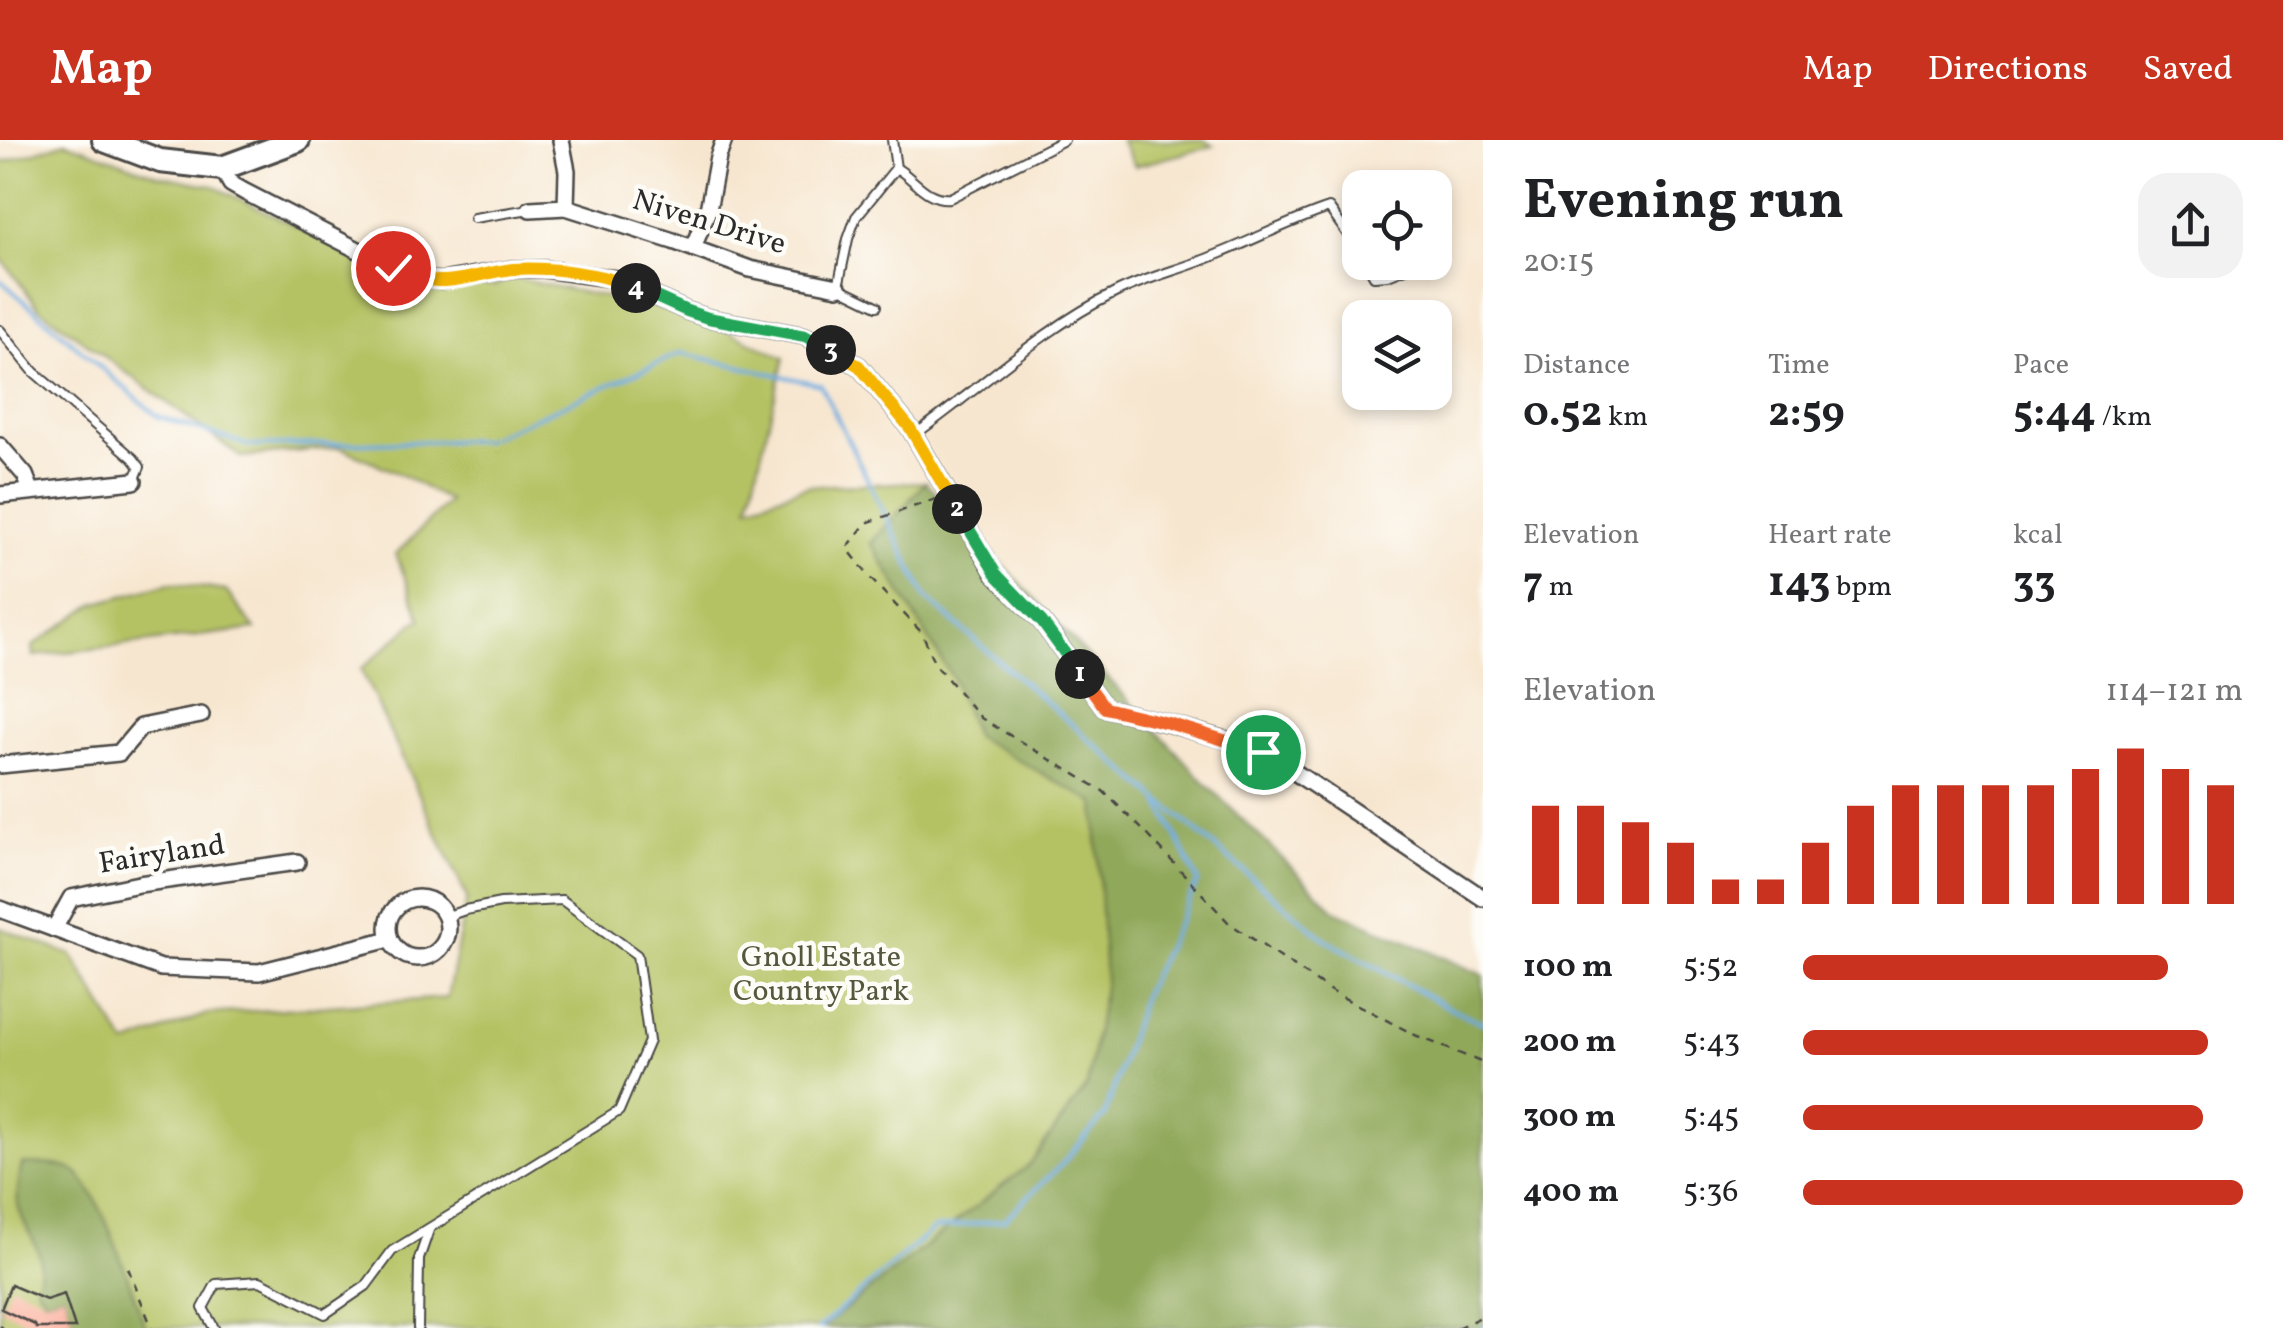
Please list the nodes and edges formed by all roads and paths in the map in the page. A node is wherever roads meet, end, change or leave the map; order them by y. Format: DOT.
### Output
graph roads {
  1 [pos="104,140"];
  2 [pos="298,140"];
  3 [pos="561,140"];
  4 [pos="722,140"];
  5 [pos="892,140"];
  6 [pos="1064,140"];
  7 [pos="222,168"];
  8 [pos="896,168"];
  9 [pos="566,207"];
  10 [pos="530,209"];
  11 [pos="474,218"];
  12 [pos="1342,226"];
  13 [pos="693,248"];
  14 [pos="838,287"];
  15 [pos="877,306"];
  16 [pos="0,330"];
  17 [pos="914,435"];
  18 [pos="0,446"];
  19 [pos="134,480"];
  20 [pos="31,490"];
  21 [pos="949,494"];
  22 [pos="0,495"];
  23 [pos="201,715"];
  24 [pos="0,765"];
  25 [pos="296,862"];
  26 [pos="1483,898"];
  27 [pos="0,910"];
  28 [pos="445,917"];
  29 [pos="54,929"];
  30 [pos="390,939"];
  31 [pos="1483,1063"];
  32 [pos="428,1230"];
  33 [pos="128,1268"];
  34 [pos="1483,1316"];
  35 [pos="152,1328"];
  36 [pos="214,1328"];
  37 [pos="418,1328"];
  38 [pos="1457,1328"];
  1 -- 7 [label="main road"];
  2 -- 7 [label="main road"];
  3 -- 9 [label="street"];
  4 -- 13 [label="street"];
  5 -- 8 [label="lane"];
  6 -- 8 [label="lane"];
  7 -- 17 [label="street"];
  8 -- 14 [label="lane"];
  9 -- 10 [label="street"];
  9 -- 13 [label="street, Niven Drive"];
  10 -- 11 [label="lane"];
  12 -- 17 [label="lane"];
  13 -- 14 [label="street, Niven Drive"];
  14 -- 15 [label="lane"];
  16 -- 19 [label="lane"];
  17 -- 21 [label="street"];
  18 -- 20 [label="street"];
  19 -- 20 [label="street"];
  20 -- 22 [label="street"];
  21 -- 26 [label="street"];
  21 -- 31 [label="path"];
  23 -- 24 [label="street"];
  25 -- 29 [label="street, Fairyland"];
  27 -- 29 [label="street"];
  28 -- 30 [label="street"];
  28 -- 30 [label="street"];
  28 -- 32 [label="lane"];
  29 -- 30 [label="street"];
  32 -- 36 [label="lane"];
  32 -- 37 [label="lane"];
  33 -- 35 [label="path"];
  34 -- 38 [label="path"];
}
